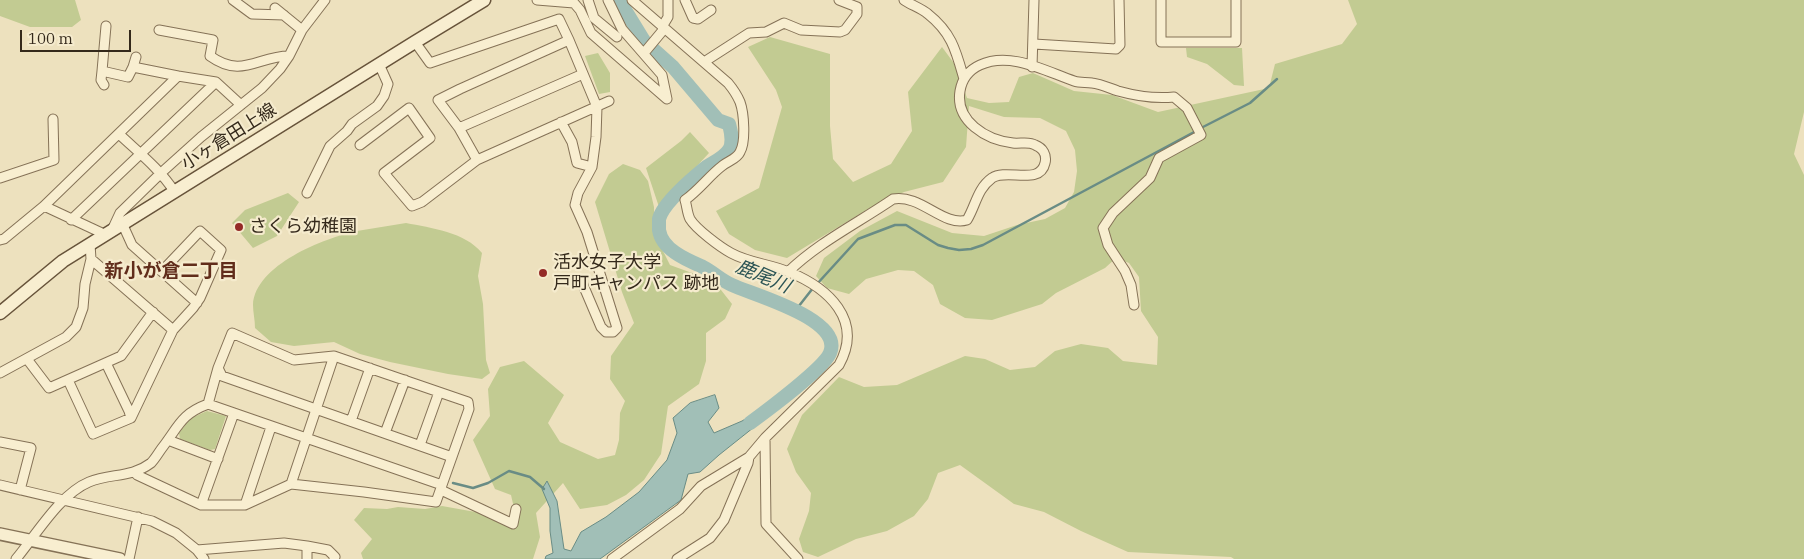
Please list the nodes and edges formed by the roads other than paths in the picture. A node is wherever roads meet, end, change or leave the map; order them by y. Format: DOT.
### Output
graph roads {
  1 [pos="233,0"];
  2 [pos="325,0"];
  3 [pos="484,0"];
  4 [pos="537,0"];
  5 [pos="588,0"];
  6 [pos="608,0"];
  7 [pos="632,0"];
  8 [pos="668,0"];
  9 [pos="684,0"];
  10 [pos="839,0"];
  11 [pos="904,0"];
  12 [pos="1034,0"];
  13 [pos="1119,0"];
  14 [pos="1161,0"];
  15 [pos="1236,0"];
  16 [pos="275,8"];
  17 [pos="711,10"];
  18 [pos="284,15"];
  19 [pos="106,26"];
  20 [pos="663,28"];
  21 [pos="159,30"];
  22 [pos="302,30"];
  23 [pos="617,37"];
  24 [pos="569,40"];
  25 [pos="415,42"];
  26 [pos="1034,44"];
  27 [pos="644,53"];
  28 [pos="289,56"];
  29 [pos="136,57"];
  30 [pos="704,62"];
  31 [pos="379,64"];
  32 [pos="1032,67"];
  33 [pos="133,68"];
  34 [pos="102,71"];
  35 [pos="583,74"];
  36 [pos="178,76"];
  37 [pos="964,79"];
  38 [pos="216,82"];
  39 [pos="104,85"];
  40 [pos="610,101"];
  41 [pos="241,106"];
  42 [pos="597,106"];
  43 [pos="53,119"];
  44 [pos="562,122"];
  45 [pos="458,128"];
  46 [pos="119,134"];
  47 [pos="360,145"];
  48 [pos="140,155"];
  49 [pos="477,160"];
  50 [pos="592,168"];
  51 [pos="160,173"];
  52 [pos="0,178"];
  53 [pos="174,191"];
  54 [pos="307,193"];
  55 [pos="44,206"];
  56 [pos="71,220"];
  57 [pos="113,229"];
  58 [pos="0,240"];
  59 [pos="90,244"];
  60 [pos="91,259"];
  61 [pos="162,271"];
  62 [pos="788,272"];
  63 [pos="581,280"];
  64 [pos="197,303"];
  65 [pos="1134,304"];
  66 [pos="153,312"];
  67 [pos="0,314"];
  68 [pos="173,330"];
  69 [pos="334,356"];
  70 [pos="27,359"];
  71 [pos="106,363"];
  72 [pos="218,368"];
  73 [pos="370,368"];
  74 [pos="0,373"];
  75 [pos="68,380"];
  76 [pos="405,380"];
  77 [pos="438,392"];
  78 [pos="208,404"];
  79 [pos="317,409"];
  80 [pos="234,413"];
  81 [pos="130,418"];
  82 [pos="351,421"];
  83 [pos="272,427"];
  84 [pos="385,433"];
  85 [pos="307,438"];
  86 [pos="765,438"];
  87 [pos="168,440"];
  88 [pos="0,442"];
  89 [pos="420,445"];
  90 [pos="452,457"];
  91 [pos="748,457"];
  92 [pos="218,459"];
  93 [pos="135,472"];
  94 [pos="292,484"];
  95 [pos="0,485"];
  96 [pos="441,488"];
  97 [pos="20,490"];
  98 [pos="64,499"];
  99 [pos="245,504"];
  100 [pos="201,505"];
  101 [pos="516,509"];
  102 [pos="138,517"];
  103 [pos="0,534"];
  104 [pos="32,540"];
  105 [pos="307,546"];
  106 [pos="197,550"];
  107 [pos="16,559"];
  108 [pos="120,559"];
  109 [pos="129,559"];
  110 [pos="204,559"];
  111 [pos="307,559"];
  112 [pos="334,559"];
  113 [pos="612,559"];
  114 [pos="677,559"];
  115 [pos="798,559"];
  1 -- 18 [label="street"];
  2 -- 22 [label="street"];
  3 -- 25 [label="main road, 小ヶ倉田上線"];
  4 -- 27 [label="street"];
  5 -- 23 [label="street"];
  6 -- 27 [label="street"];
  7 -- 20 [label="street"];
  8 -- 20 [label="street"];
  9 -- 17 [label="street"];
  10 -- 30 [label="street"];
  11 -- 37 [label="street"];
  12 -- 26 [label="street"];
  13 -- 26 [label="street"];
  14 -- 15 [label="street"];
  16 -- 18 [label="street"];
  18 -- 22 [label="street"];
  19 -- 34 [label="street"];
  20 -- 27 [label="street"];
  20 -- 30 [label="street"];
  21 -- 28 [label="street"];
  22 -- 28 [label="street"];
  24 -- 25 [label="street"];
  24 -- 35 [label="street"];
  24 -- 45 [label="street"];
  25 -- 31 [label="main road, 小ヶ倉田上線"];
  26 -- 32 [label="street"];
  28 -- 41 [label="street"];
  29 -- 33 [label="street"];
  30 -- 62 [label="street"];
  31 -- 53 [label="main road, 小ヶ倉田上線"];
  31 -- 54 [label="street"];
  32 -- 37 [label="street"];
  32 -- 65 [label="street"];
  33 -- 34 [label="street"];
  33 -- 36 [label="street"];
  34 -- 39 [label="street"];
  35 -- 42 [label="street"];
  35 -- 45 [label="street"];
  36 -- 38 [label="street"];
  36 -- 46 [label="street"];
  37 -- 62 [label="street"];
  38 -- 41 [label="street"];
  38 -- 48 [label="street"];
  40 -- 42 [label="street"];
  41 -- 51 [label="street"];
  42 -- 44 [label="street"];
  42 -- 50 [label="street"];
  43 -- 52 [label="street"];
  44 -- 49 [label="street"];
  44 -- 50 [label="street"];
  45 -- 49 [label="street"];
  46 -- 48 [label="street"];
  46 -- 55 [label="street"];
  47 -- 49 [label="street"];
  48 -- 51 [label="street"];
  48 -- 56 [label="street"];
  50 -- 63 [label="street"];
  51 -- 53 [label="street"];
  51 -- 57 [label="street"];
  53 -- 57 [label="main road, 小ヶ倉田上線"];
  55 -- 56 [label="street"];
  55 -- 58 [label="street"];
  56 -- 57 [label="street"];
  57 -- 59 [label="main road, 小ヶ倉田上線"];
  57 -- 61 [label="street"];
  59 -- 60 [label="street"];
  59 -- 67 [label="main road, 小ヶ倉田上線"];
  60 -- 66 [label="street"];
  60 -- 70 [label="street"];
  61 -- 64 [label="street"];
  61 -- 64 [label="street"];
  62 -- 86 [label="street"];
  64 -- 68 [label="street"];
  66 -- 68 [label="street"];
  66 -- 71 [label="street"];
  68 -- 81 [label="street"];
  69 -- 72 [label="street"];
  69 -- 73 [label="street"];
  69 -- 79 [label="street"];
  70 -- 74 [label="street"];
  70 -- 75 [label="street"];
  71 -- 75 [label="street"];
  71 -- 81 [label="street"];
  72 -- 78 [label="street"];
  72 -- 79 [label="street"];
  73 -- 76 [label="street"];
  73 -- 82 [label="street"];
  75 -- 81 [label="street"];
  76 -- 77 [label="street"];
  76 -- 84 [label="street"];
  77 -- 89 [label="street"];
  77 -- 90 [label="street"];
  78 -- 80 [label="street"];
  78 -- 87 [label="street"];
  79 -- 82 [label="street"];
  79 -- 85 [label="street"];
  80 -- 83 [label="street"];
  80 -- 92 [label="street"];
  82 -- 84 [label="street"];
  83 -- 85 [label="street"];
  83 -- 99 [label="street"];
  84 -- 89 [label="street"];
  85 -- 94 [label="street"];
  85 -- 96 [label="street"];
  86 -- 91 [label="street"];
  86 -- 115 [label="street"];
  87 -- 92 [label="street"];
  87 -- 93 [label="street"];
  88 -- 97 [label="street"];
  89 -- 90 [label="street"];
  90 -- 96 [label="street"];
  91 -- 113 [label="street"];
  91 -- 114 [label="street"];
  92 -- 100 [label="street"];
  93 -- 98 [label="street"];
  93 -- 100 [label="street"];
  94 -- 96 [label="street"];
  94 -- 99 [label="street"];
  95 -- 97 [label="street"];
  96 -- 101 [label="street"];
  97 -- 98 [label="street"];
  98 -- 102 [label="street"];
  98 -- 104 [label="street"];
  99 -- 100 [label="street"];
  102 -- 106 [label="street"];
  102 -- 109 [label="street"];
  103 -- 104 [label="street"];
  104 -- 107 [label="street"];
  104 -- 108 [label="street"];
  105 -- 106 [label="street"];
  105 -- 111 [label="street"];
  105 -- 112 [label="street"];
  106 -- 110 [label="street"];
}
